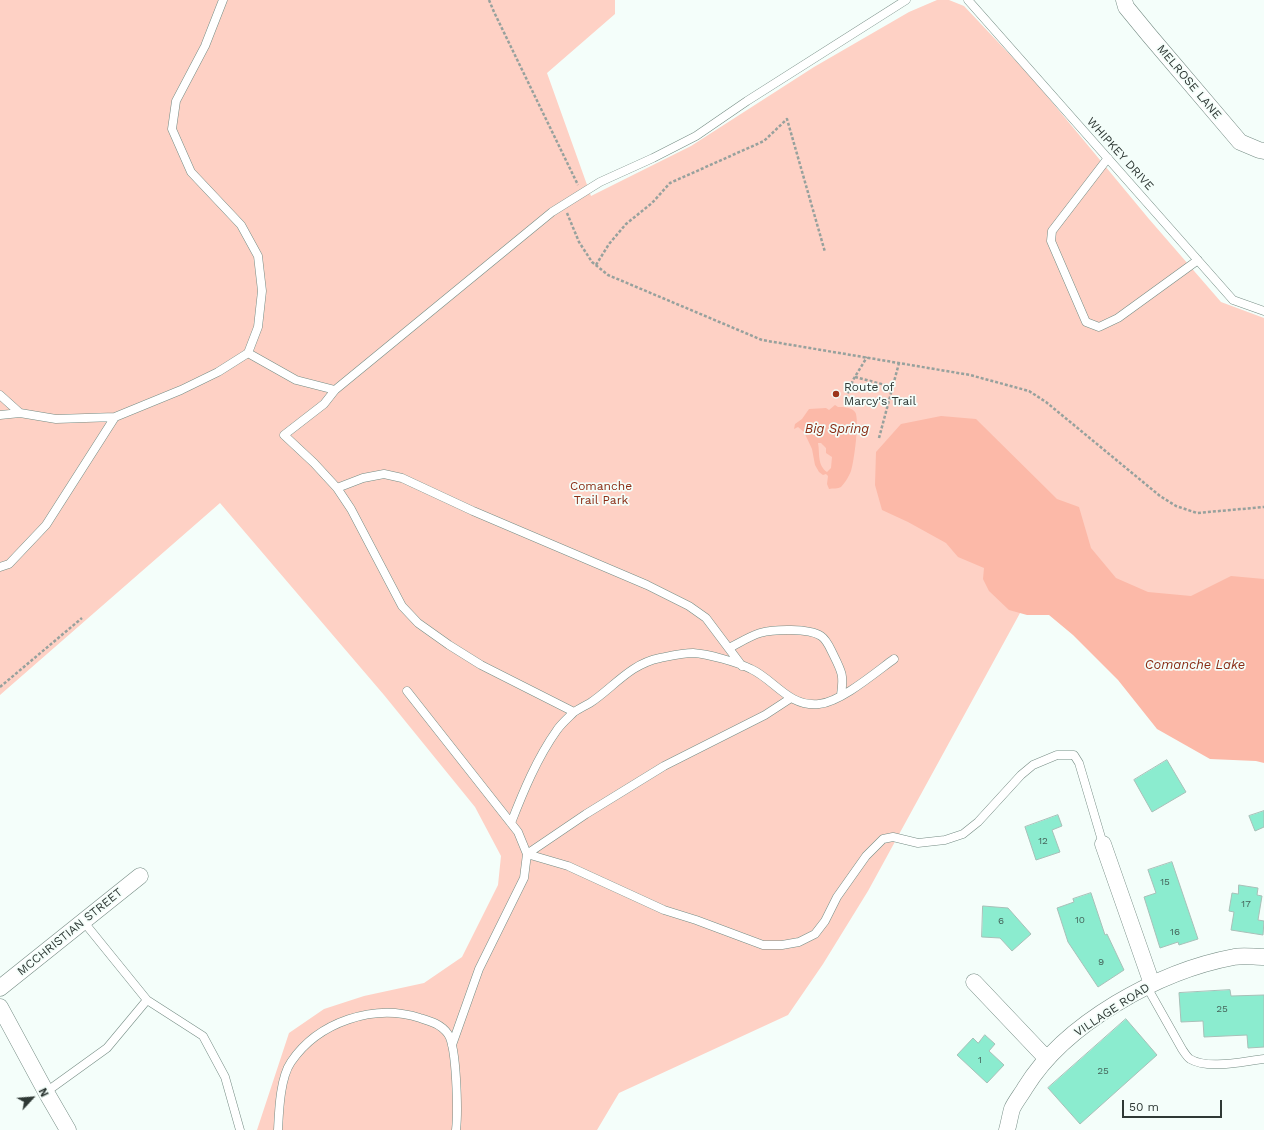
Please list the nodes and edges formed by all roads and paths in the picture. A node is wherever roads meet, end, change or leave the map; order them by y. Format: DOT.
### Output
graph roads {
  1 [pos="223,0"];
  2 [pos="489,0"];
  3 [pos="906,0"];
  4 [pos="968,0"];
  5 [pos="1124,0"];
  6 [pos="1264,151"];
  7 [pos="1108,158"];
  8 [pos="582,193"];
  9 [pos="564,205"];
  10 [pos="825,252"];
  11 [pos="1198,260"];
  12 [pos="596,265"];
  13 [pos="1264,311"];
  14 [pos="248,353"];
  15 [pos="867,357"];
  16 [pos="899,363"];
  17 [pos="855,377"];
  18 [pos="893,387"];
  19 [pos="335,390"];
  20 [pos="0,395"];
  21 [pos="846,398"];
  22 [pos="20,413"];
  23 [pos="0,414"];
  24 [pos="115,417"];
  25 [pos="879,438"];
  26 [pos="337,488"];
  27 [pos="1264,507"];
  28 [pos="0,567"];
  29 [pos="82,618"];
  30 [pos="729,648"];
  31 [pos="894,659"];
  32 [pos="742,666"];
  33 [pos="0,687"];
  34 [pos="407,691"];
  35 [pos="841,695"];
  36 [pos="791,698"];
  37 [pos="574,712"];
  38 [pos="511,824"];
  39 [pos="1103,844"];
  40 [pos="527,854"];
  41 [pos="140,876"];
  42 [pos="83,921"];
  43 [pos="1264,957"];
  44 [pos="974,982"];
  45 [pos="1150,985"];
  46 [pos="0,988"];
  47 [pos="147,1000"];
  48 [pos="0,1007"];
  49 [pos="452,1045"];
  50 [pos="1047,1059"];
  51 [pos="1264,1059"];
  52 [pos="46,1092"];
  53 [pos="68,1130"];
  54 [pos="240,1130"];
  55 [pos="278,1130"];
  56 [pos="456,1130"];
  57 [pos="1007,1130"];
  1 -- 14 [label="lane"];
  2 -- 8 [label="path"];
  3 -- 8 [label="lane"];
  4 -- 7 [label="lane, WHIPKEY DRIVE"];
  5 -- 6 [label="street, MELROSE LANE"];
  7 -- 11 [label="lane, WHIPKEY DRIVE"];
  7 -- 11 [label="lane"];
  8 -- 9 [label="lane"];
  9 -- 12 [label="path"];
  9 -- 19 [label="lane"];
  10 -- 12 [label="path"];
  11 -- 13 [label="lane, WHIPKEY DRIVE"];
  12 -- 15 [label="path"];
  14 -- 19 [label="lane"];
  14 -- 24 [label="lane"];
  15 -- 16 [label="path"];
  15 -- 17 [label="path"];
  16 -- 18 [label="path"];
  16 -- 27 [label="path"];
  17 -- 18 [label="path"];
  17 -- 21 [label="path"];
  18 -- 25 [label="path"];
  19 -- 26 [label="lane"];
  20 -- 22 [label="lane"];
  22 -- 23 [label="lane"];
  22 -- 24 [label="lane"];
  24 -- 28 [label="lane"];
  26 -- 30 [label="lane"];
  26 -- 37 [label="lane"];
  29 -- 33 [label="path"];
  30 -- 32 [label="lane"];
  30 -- 35 [label="lane"];
  31 -- 35 [label="lane"];
  32 -- 36 [label="lane"];
  32 -- 37 [label="lane"];
  34 -- 38 [label="lane"];
  35 -- 36 [label="lane"];
  36 -- 40 [label="lane"];
  37 -- 38 [label="lane"];
  38 -- 40 [label="lane"];
  39 -- 40 [label="lane"];
  39 -- 45 [label="street"];
  40 -- 49 [label="lane"];
  41 -- 42 [label="street, MCCHRISTIAN STREET"];
  42 -- 46 [label="street, MCCHRISTIAN STREET"];
  42 -- 47 [label="lane"];
  43 -- 45 [label="street, VILLAGE ROAD"];
  44 -- 50 [label="street"];
  45 -- 50 [label="street, VILLAGE ROAD"];
  45 -- 51 [label="lane"];
  47 -- 52 [label="lane"];
  47 -- 54 [label="lane"];
  48 -- 52 [label="street"];
  49 -- 55 [label="lane"];
  49 -- 56 [label="lane"];
  50 -- 57 [label="street, VILLAGE ROAD"];
  52 -- 53 [label="street"];
}
